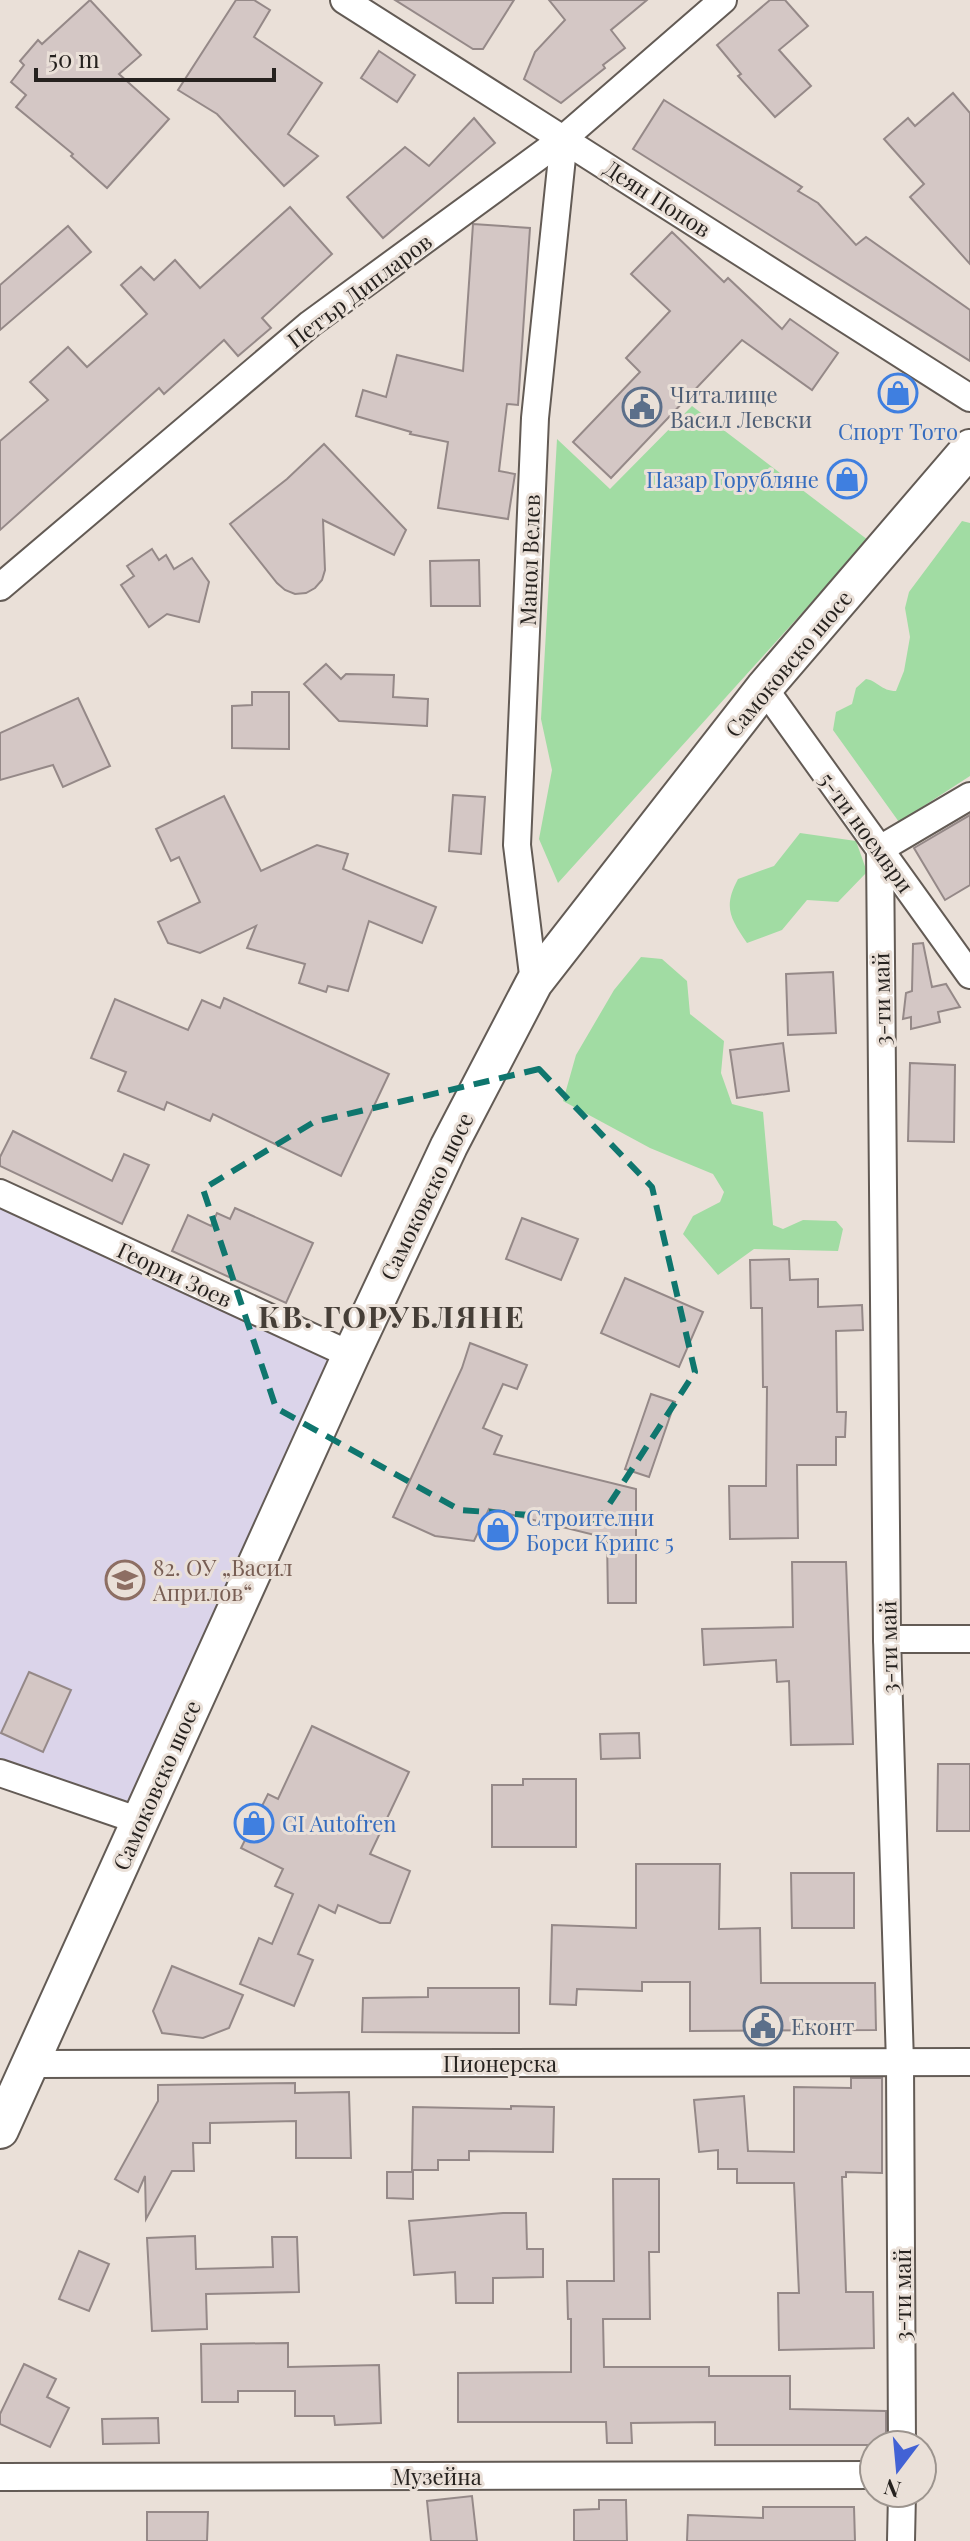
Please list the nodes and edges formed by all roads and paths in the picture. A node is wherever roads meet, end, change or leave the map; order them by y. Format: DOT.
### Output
graph roads {
  1 [pos="344,0"];
  2 [pos="723,0"];
  3 [pos="564,138"];
  4 [pos="970,398"];
  5 [pos="970,448"];
  6 [pos="0,587"];
  7 [pos="764,688"];
  8 [pos="970,796"];
  9 [pos="880,849"];
  10 [pos="970,975"];
  11 [pos="534,983"];
  12 [pos="0,1193"];
  13 [pos="351,1355"];
  14 [pos="887,1639"];
  15 [pos="970,1639"];
  16 [pos="0,1773"];
  17 [pos="140,1821"];
  18 [pos="970,2062"];
  19 [pos="900,2063"];
  20 [pos="31,2064"];
  21 [pos="0,2130"];
  22 [pos="902,2429"];
  23 [pos="858,2475"];
  24 [pos="0,2477"];
  25 [pos="902,2509"];
  26 [pos="901,2541"];
  1 -- 3 [label="street, Деян Попов"];
  2 -- 3 [label="street, Петър Дипларов"];
  3 -- 4 [label="street, Деян Попов"];
  3 -- 6 [label="street, Петър Дипларов"];
  3 -- 11 [label="street, Манол Велев"];
  5 -- 7 [label="main road, Самоковско шосе"];
  7 -- 9 [label="street, 5-ти ноември"];
  7 -- 11 [label="main road, Самоковско шосе"];
  8 -- 9 [label="street"];
  9 -- 10 [label="street, 5-ти ноември"];
  9 -- 14 [label="street, 3-ти май"];
  11 -- 13 [label="main road, Самоковско шосе"];
  12 -- 13 [label="street, Георги Зоев"];
  13 -- 17 [label="main road, Самоковско шосе"];
  14 -- 15 [label="street"];
  14 -- 19 [label="street, 3-ти май"];
  16 -- 17 [label="street"];
  17 -- 20 [label="main road, Самоковско шосе"];
  18 -- 19 [label="street, Пионерска"];
  19 -- 20 [label="street, Пионерска"];
  19 -- 22 [label="street, 3-ти май"];
  20 -- 21 [label="main road, Самоковско шосе"];
  23 -- 24 [label="street, Музейна"];
  25 -- 26 [label="street"];
}
